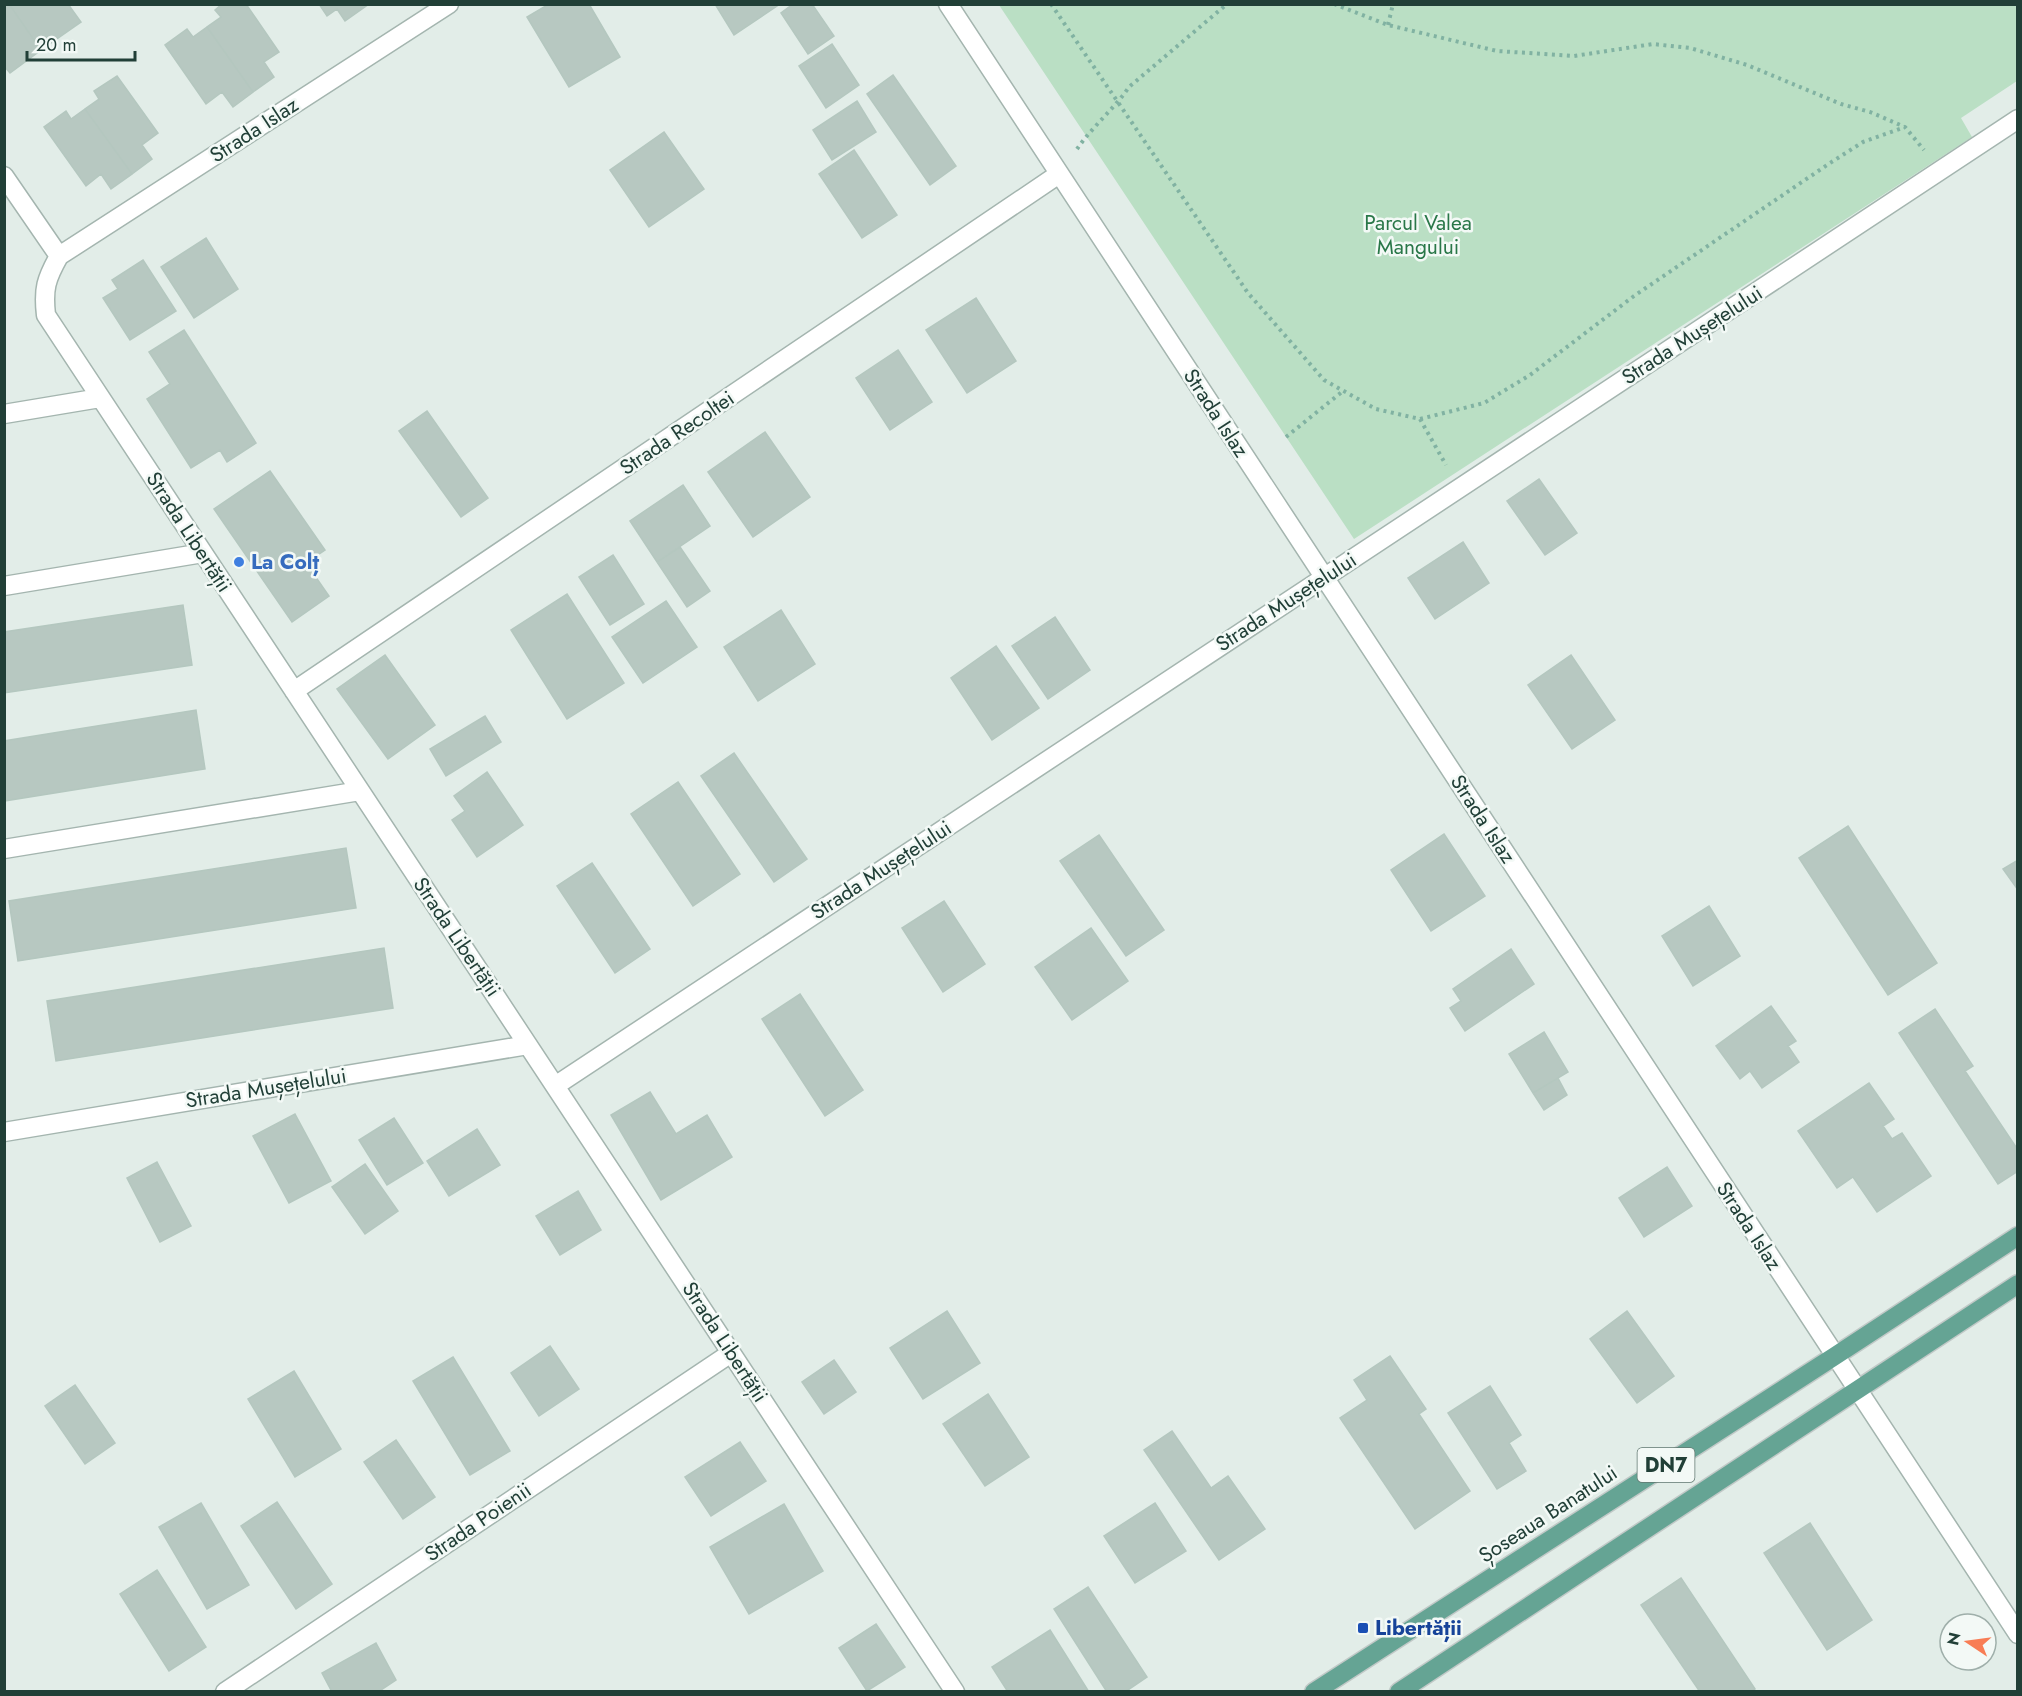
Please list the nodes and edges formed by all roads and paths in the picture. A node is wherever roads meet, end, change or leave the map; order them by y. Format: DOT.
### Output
graph roads {
  1 [pos="449,4"];
  2 [pos="948,4"];
  3 [pos="1051,4"];
  4 [pos="1227,4"];
  5 [pos="1334,4"];
  6 [pos="1393,4"];
  7 [pos="1388,25"];
  8 [pos="1118,103"];
  9 [pos="2018,119"];
  10 [pos="1905,127"];
  11 [pos="1926,153"];
  12 [pos="1059,174"];
  13 [pos="4,176"];
  14 [pos="59,256"];
  15 [pos="1343,391"];
  16 [pos="100,398"];
  17 [pos="4,414"];
  18 [pos="1420,419"];
  19 [pos="1286,437"];
  20 [pos="1447,467"];
  21 [pos="203,553"];
  22 [pos="1324,577"];
  23 [pos="4,586"];
  24 [pos="294,692"];
  25 [pos="360,792"];
  26 [pos="4,849"];
  27 [pos="528,1045"];
  28 [pos="555,1086"];
  29 [pos="4,1132"];
  30 [pos="2018,1236"];
  31 [pos="2018,1284"];
  32 [pos="731,1353"];
  33 [pos="1835,1356"];
  34 [pos="1857,1390"];
  35 [pos="2018,1634"];
  36 [pos="225,1692"];
  37 [pos="955,1692"];
  38 [pos="1314,1692"];
  39 [pos="1399,1692"];
  1 -- 14 [label="street, Strada Islaz"];
  2 -- 12 [label="street, Strada Islaz"];
  3 -- 8 [label="path"];
  4 -- 8 [label="path"];
  5 -- 7 [label="path"];
  6 -- 7 [label="path"];
  7 -- 10 [label="path"];
  8 -- 12 [label="path"];
  8 -- 15 [label="path"];
  9 -- 22 [label="street, Strada Mușețelului"];
  10 -- 11 [label="path"];
  10 -- 18 [label="path"];
  12 -- 22 [label="street, Strada Islaz"];
  12 -- 24 [label="street, Strada Recoltei"];
  13 -- 14 [label="street"];
  14 -- 16 [label="street, Strada Libertății"];
  15 -- 18 [label="path"];
  15 -- 19 [label="path"];
  16 -- 17 [label="street"];
  16 -- 21 [label="street, Strada Libertății"];
  18 -- 20 [label="path"];
  21 -- 23 [label="street"];
  21 -- 24 [label="street, Strada Libertății"];
  22 -- 28 [label="street, Strada Mușețelului"];
  22 -- 33 [label="street, Strada Islaz"];
  24 -- 25 [label="street, Strada Libertății"];
  25 -- 26 [label="street"];
  25 -- 27 [label="street, Strada Libertății"];
  27 -- 28 [label="street, Strada Libertății"];
  27 -- 29 [label="street, Strada Mușețelului"];
  28 -- 32 [label="street, Strada Libertății"];
  30 -- 33 [label="main road, Șoseaua Banatului / DN7"];
  31 -- 34 [label="main road, DN7"];
  32 -- 36 [label="street, Strada Poienii"];
  32 -- 37 [label="street, Strada Libertății"];
  33 -- 34 [label="street, Strada Islaz"];
  33 -- 38 [label="main road, Șoseaua Banatului / DN7"];
  34 -- 35 [label="street, Strada Islaz"];
  34 -- 39 [label="main road, DN7"];
}
